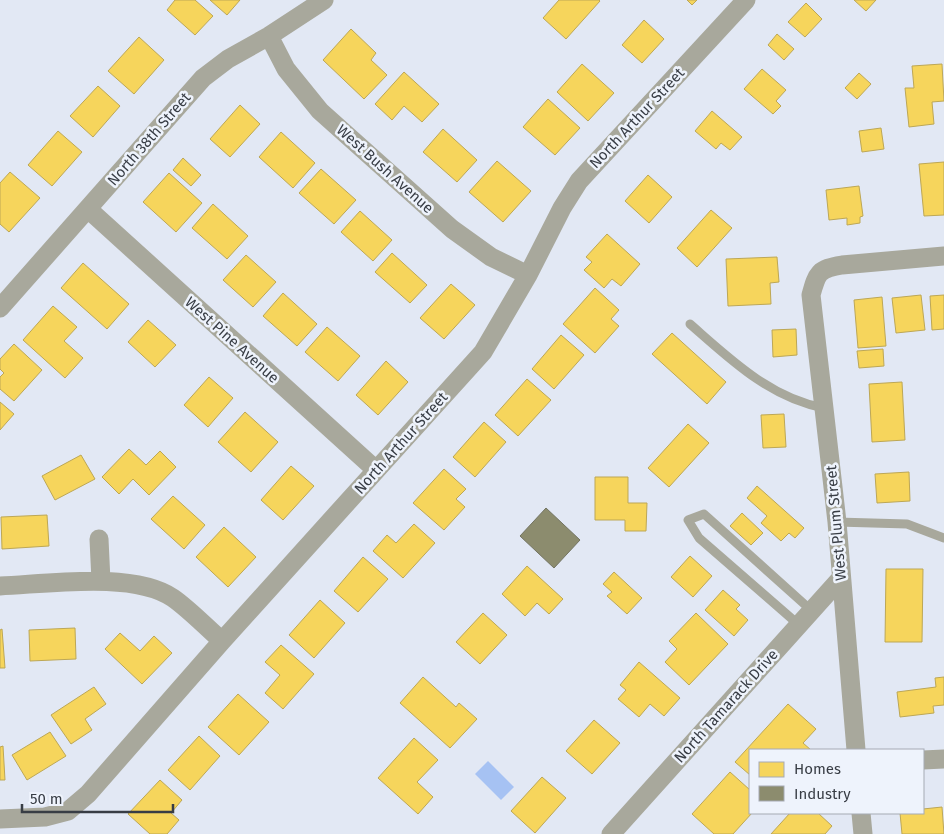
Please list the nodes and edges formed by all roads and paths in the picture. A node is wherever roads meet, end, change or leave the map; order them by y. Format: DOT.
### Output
graph roads {
  1 [pos="324,0"];
  2 [pos="746,0"];
  3 [pos="269,36"];
  4 [pos="88,209"];
  5 [pos="944,256"];
  6 [pos="528,274"];
  7 [pos="0,308"];
  8 [pos="690,324"];
  9 [pos="824,408"];
  10 [pos="376,470"];
  11 [pos="837,522"];
  12 [pos="944,538"];
  13 [pos="99,539"];
  14 [pos="841,578"];
  15 [pos="101,581"];
  16 [pos="0,586"];
  17 [pos="812,611"];
  18 [pos="799,625"];
  19 [pos="222,641"];
  20 [pos="856,749"];
  21 [pos="944,759"];
  22 [pos="924,760"];
  23 [pos="861,814"];
  24 [pos="0,819"];
  25 [pos="611,834"];
  26 [pos="863,834"];
  1 -- 3 [label="street, North 38th Street"];
  2 -- 6 [label="street, North Arthur Street"];
  3 -- 4 [label="street, North 38th Street"];
  3 -- 6 [label="street, West Bush Avenue"];
  4 -- 7 [label="street, North 38th Street"];
  4 -- 10 [label="street, West Pine Avenue"];
  5 -- 9 [label="street, West Plum Street"];
  6 -- 10 [label="street, North Arthur Street"];
  8 -- 9 [label="lane"];
  9 -- 11 [label="street, West Plum Street"];
  10 -- 19 [label="street, North Arthur Street"];
  11 -- 12 [label="lane"];
  11 -- 14 [label="street, West Plum Street"];
  13 -- 15 [label="street"];
  14 -- 17 [label="street, North Tamarack Drive"];
  14 -- 20 [label="street, West Plum Street"];
  15 -- 16 [label="street"];
  15 -- 19 [label="street"];
  17 -- 18 [label="street, North Tamarack Drive"];
  17 -- 18 [label="lane"];
  18 -- 25 [label="street, North Tamarack Drive"];
  19 -- 24 [label="street, North Arthur Street"];
  21 -- 22 [label="street"];
  23 -- 26 [label="street"];
}
